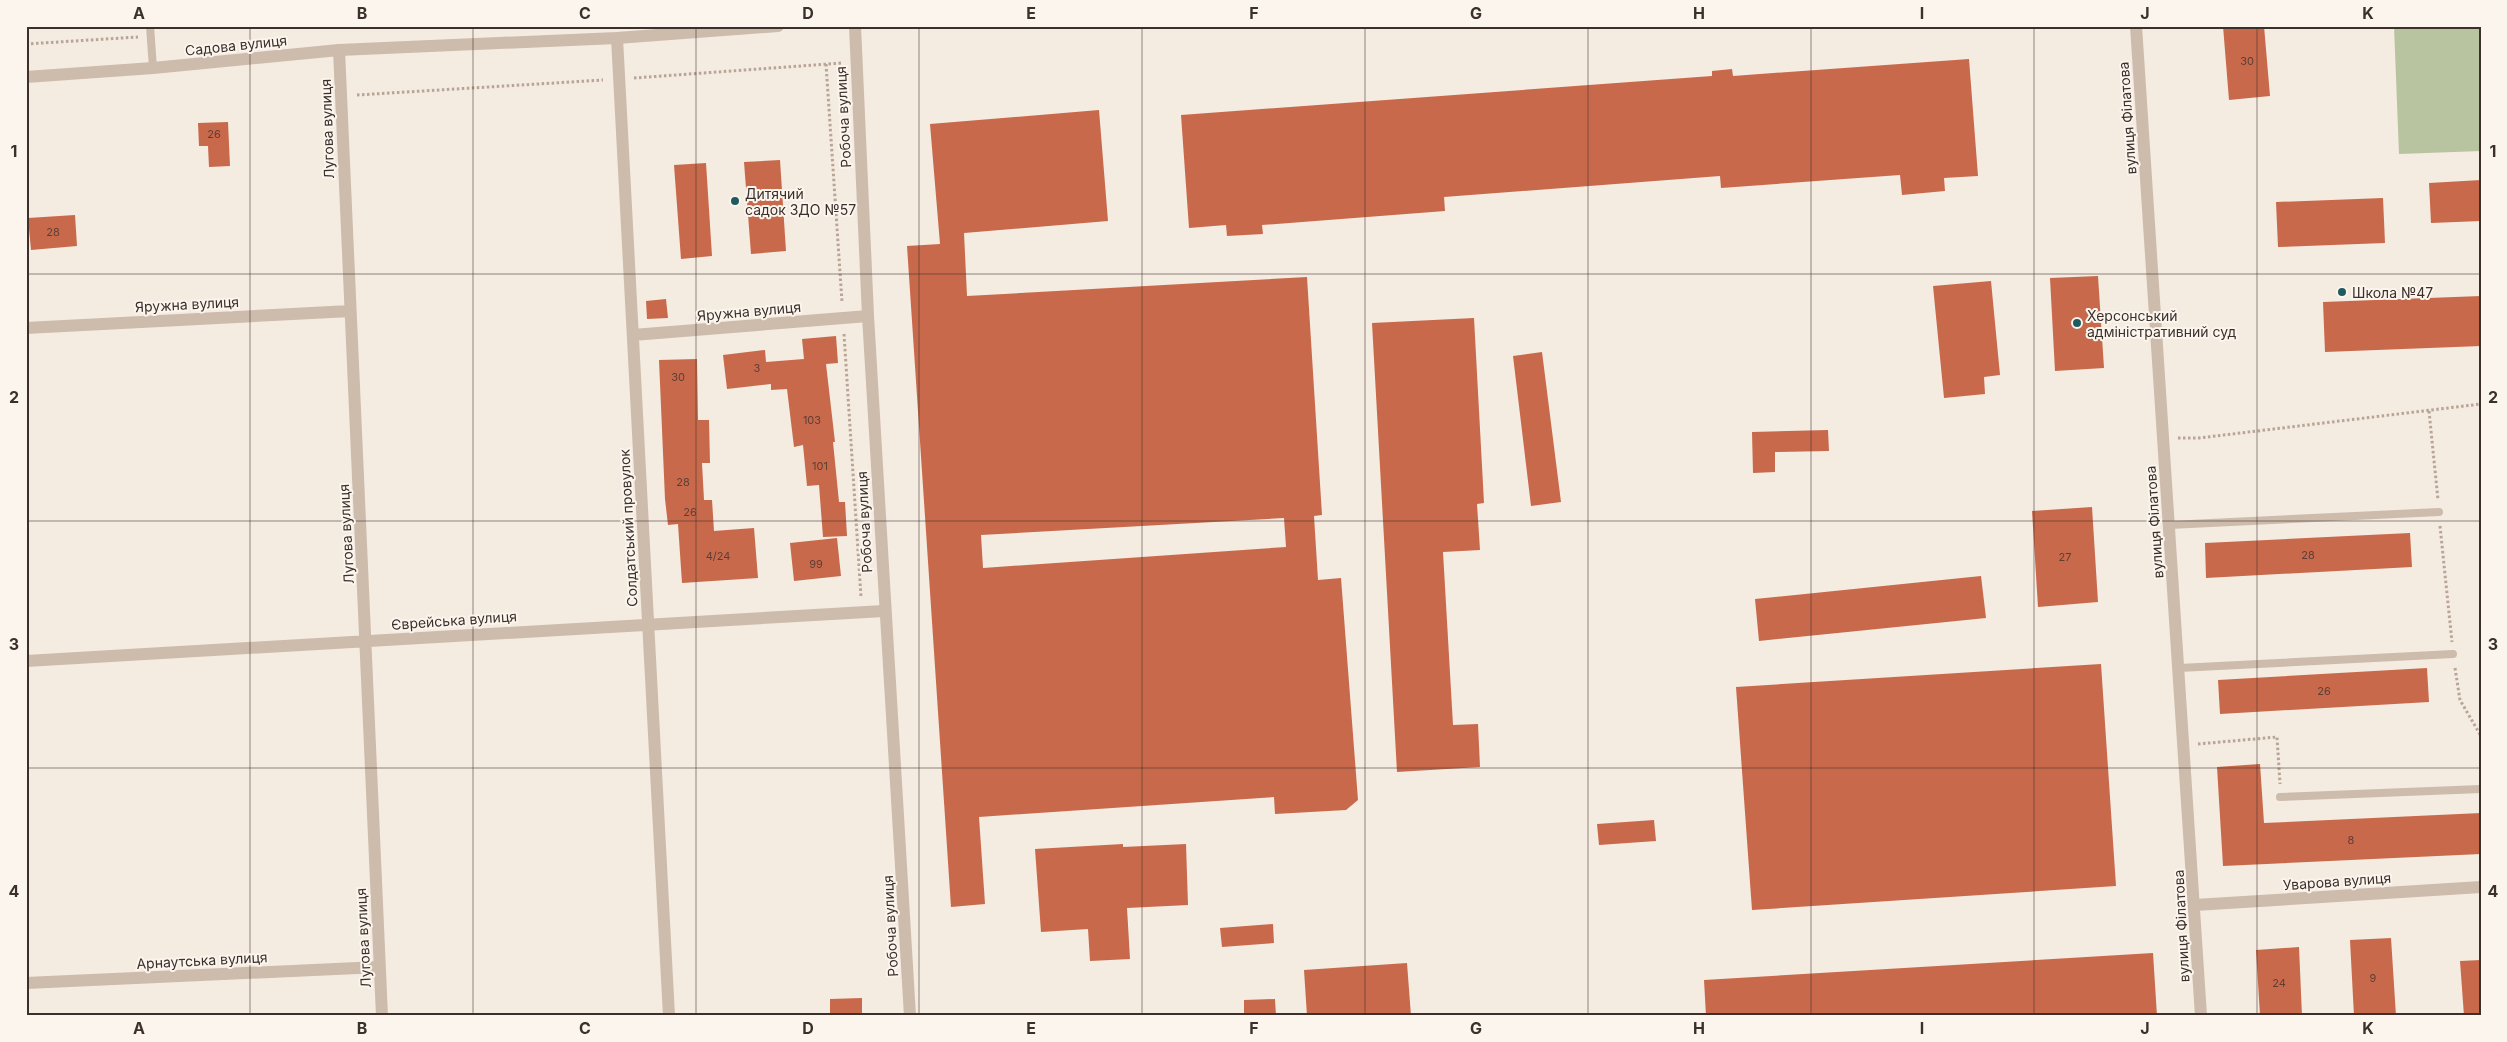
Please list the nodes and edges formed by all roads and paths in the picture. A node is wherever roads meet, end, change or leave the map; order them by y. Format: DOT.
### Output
graph roads {
  1 [pos="150,26"];
  2 [pos="778,26"];
  3 [pos="855,26"];
  4 [pos="2136,26"];
  5 [pos="151,36"];
  6 [pos="617,38"];
  7 [pos="26,44"];
  8 [pos="339,50"];
  9 [pos="856,62"];
  10 [pos="826,64"];
  11 [pos="153,68"];
  12 [pos="26,77"];
  13 [pos="620,79"];
  14 [pos="341,96"];
  15 [pos="350,311"];
  16 [pos="868,316"];
  17 [pos="843,318"];
  18 [pos="26,328"];
  19 [pos="633,335"];
  20 [pos="2481,404"];
  21 [pos="2429,411"];
  22 [pos="2163,437"];
  23 [pos="2439,512"];
  24 [pos="2169,525"];
  25 [pos="884,611"];
  26 [pos="862,612"];
  27 [pos="648,623"];
  28 [pos="366,641"];
  29 [pos="2453,654"];
  30 [pos="26,660"];
  31 [pos="2179,668"];
  32 [pos="2481,736"];
  33 [pos="2184,745"];
  34 [pos="2481,788"];
  35 [pos="2280,797"];
  36 [pos="2481,887"];
  37 [pos="2195,905"];
  38 [pos="379,967"];
  39 [pos="26,983"];
  40 [pos="382,1016"];
  41 [pos="669,1016"];
  42 [pos="910,1016"];
  43 [pos="2201,1016"];
  1 -- 5 [label="lane"];
  2 -- 6 [label="street, Садова вулиця"];
  3 -- 9 [label="street, Робоча вулиця"];
  4 -- 22 [label="street, вулиця Філатова"];
  5 -- 7 [label="path"];
  5 -- 11 [label="lane"];
  6 -- 8 [label="street, Садова вулиця"];
  6 -- 13 [label="street, Солдатський провулок"];
  8 -- 11 [label="street, Садова вулиця"];
  8 -- 14 [label="street, Лугова вулиця"];
  9 -- 10 [label="path"];
  9 -- 16 [label="street, Робоча вулиця"];
  10 -- 13 [label="path"];
  10 -- 17 [label="path"];
  11 -- 12 [label="street, Садова вулиця"];
  13 -- 14 [label="path"];
  13 -- 19 [label="street, Солдатський провулок"];
  14 -- 15 [label="street, Лугова вулиця"];
  15 -- 18 [label="street, Яружна вулиця"];
  15 -- 28 [label="street, Лугова вулиця"];
  16 -- 17 [label="street, Яружна вулиця"];
  16 -- 25 [label="street, Робоча вулиця"];
  17 -- 19 [label="street, Яружна вулиця"];
  17 -- 26 [label="path"];
  19 -- 27 [label="street, Солдатський провулок"];
  20 -- 21 [label="path"];
  21 -- 22 [label="path"];
  21 -- 23 [label="path"];
  22 -- 24 [label="street, вулиця Філатова"];
  23 -- 24 [label="lane"];
  23 -- 29 [label="path"];
  24 -- 31 [label="street, вулиця Філатова"];
  25 -- 26 [label="street, Єврейська вулиця"];
  25 -- 42 [label="street, Робоча вулиця"];
  26 -- 27 [label="street, Єврейська вулиця"];
  27 -- 28 [label="street, Єврейська вулиця"];
  27 -- 41 [label="street, Солдатський провулок"];
  28 -- 30 [label="street, Єврейська вулиця"];
  28 -- 38 [label="street, Лугова вулиця"];
  29 -- 31 [label="lane"];
  29 -- 32 [label="path"];
  31 -- 33 [label="street, вулиця Філатова"];
  33 -- 35 [label="path"];
  33 -- 37 [label="street, вулиця Філатова"];
  34 -- 35 [label="lane"];
  36 -- 37 [label="street, Уварова вулиця"];
  37 -- 43 [label="street, вулиця Філатова"];
  38 -- 39 [label="street, Арнаутська вулиця"];
  38 -- 40 [label="street, Лугова вулиця"];
}
